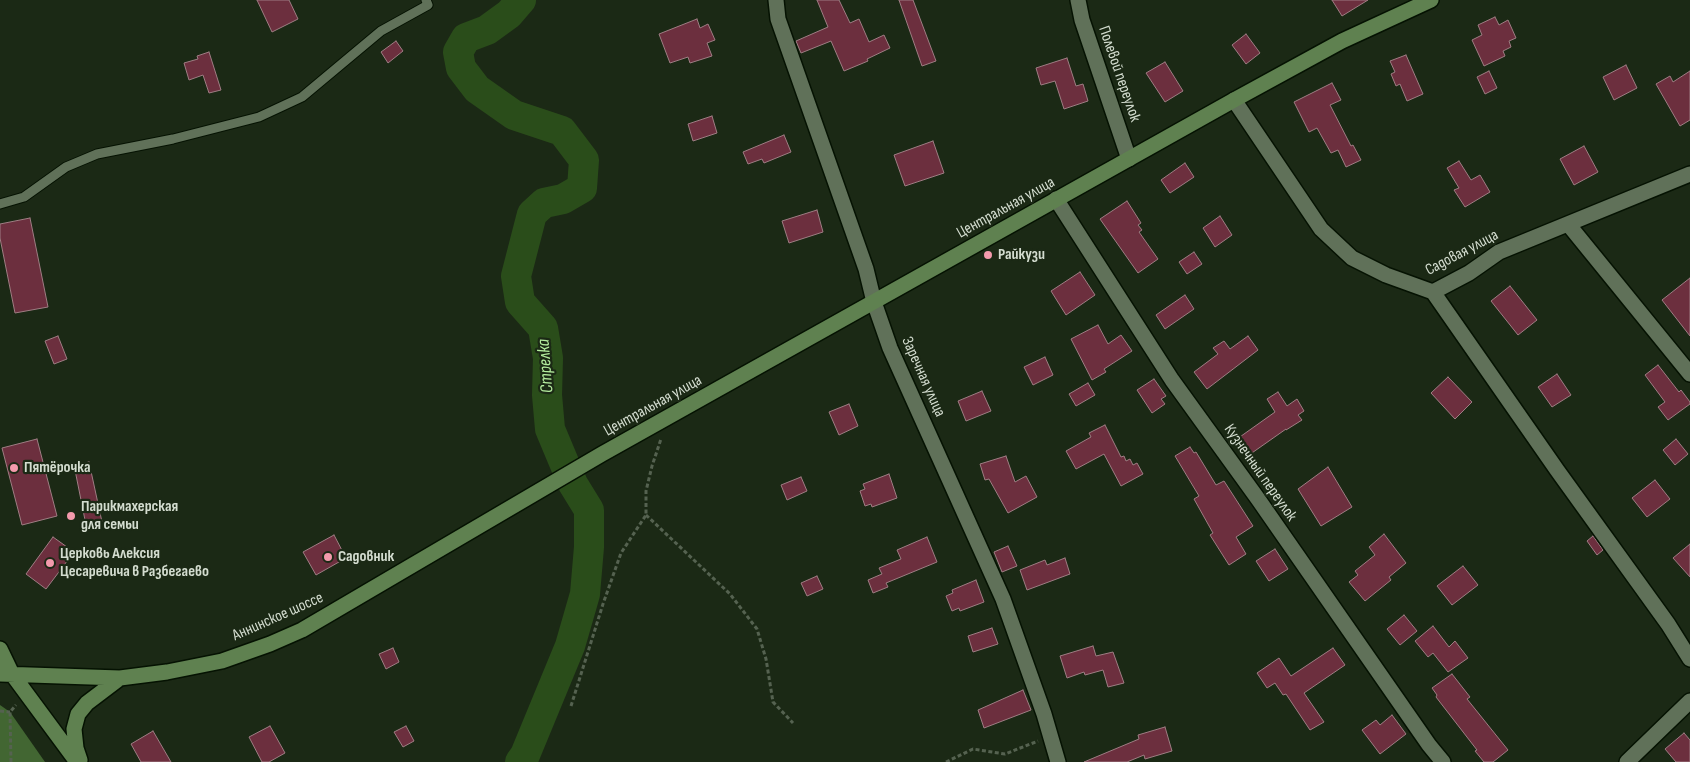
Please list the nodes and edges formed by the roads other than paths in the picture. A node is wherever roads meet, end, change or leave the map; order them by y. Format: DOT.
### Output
graph roads {
  1 [pos="426,0"];
  2 [pos="776,0"];
  3 [pos="1078,0"];
  4 [pos="1431,0"];
  5 [pos="1234,100"];
  6 [pos="1130,160"];
  7 [pos="1690,174"];
  8 [pos="1056,199"];
  9 [pos="0,204"];
  10 [pos="1568,224"];
  11 [pos="1432,292"];
  12 [pos="874,302"];
  13 [pos="1690,374"];
  14 [pos="531,496"];
  15 [pos="0,649"];
  16 [pos="1690,658"];
  17 [pos="6,674"];
  18 [pos="120,678"];
  19 [pos="1690,701"];
  20 [pos="79,762"];
  21 [pos="1058,762"];
  22 [pos="1443,762"];
  23 [pos="1627,762"];
  1 -- 9 [label="lane"];
  2 -- 12 [label="street, Заречная улица"];
  3 -- 6 [label="street, Полевой переулок"];
  4 -- 5 [label="main road, Центральная улица"];
  5 -- 6 [label="main road, Центральная улица"];
  5 -- 11 [label="street, Садовая улица"];
  6 -- 8 [label="main road, Центральная улица"];
  7 -- 10 [label="street, Садовая улица"];
  8 -- 12 [label="main road, Центральная улица"];
  8 -- 22 [label="street, Кузнечный переулок"];
  10 -- 11 [label="street, Садовая улица"];
  10 -- 13 [label="street"];
  11 -- 16 [label="street"];
  12 -- 14 [label="main road, Центральная улица"];
  12 -- 21 [label="street, Заречная улица"];
  14 -- 18 [label="main road, Аннинское шоссе"];
  15 -- 17 [label="main road"];
  17 -- 18 [label="main road, Аннинское шоссе"];
  17 -- 20 [label="main road"];
  18 -- 20 [label="main road"];
  19 -- 23 [label="street"];
}
